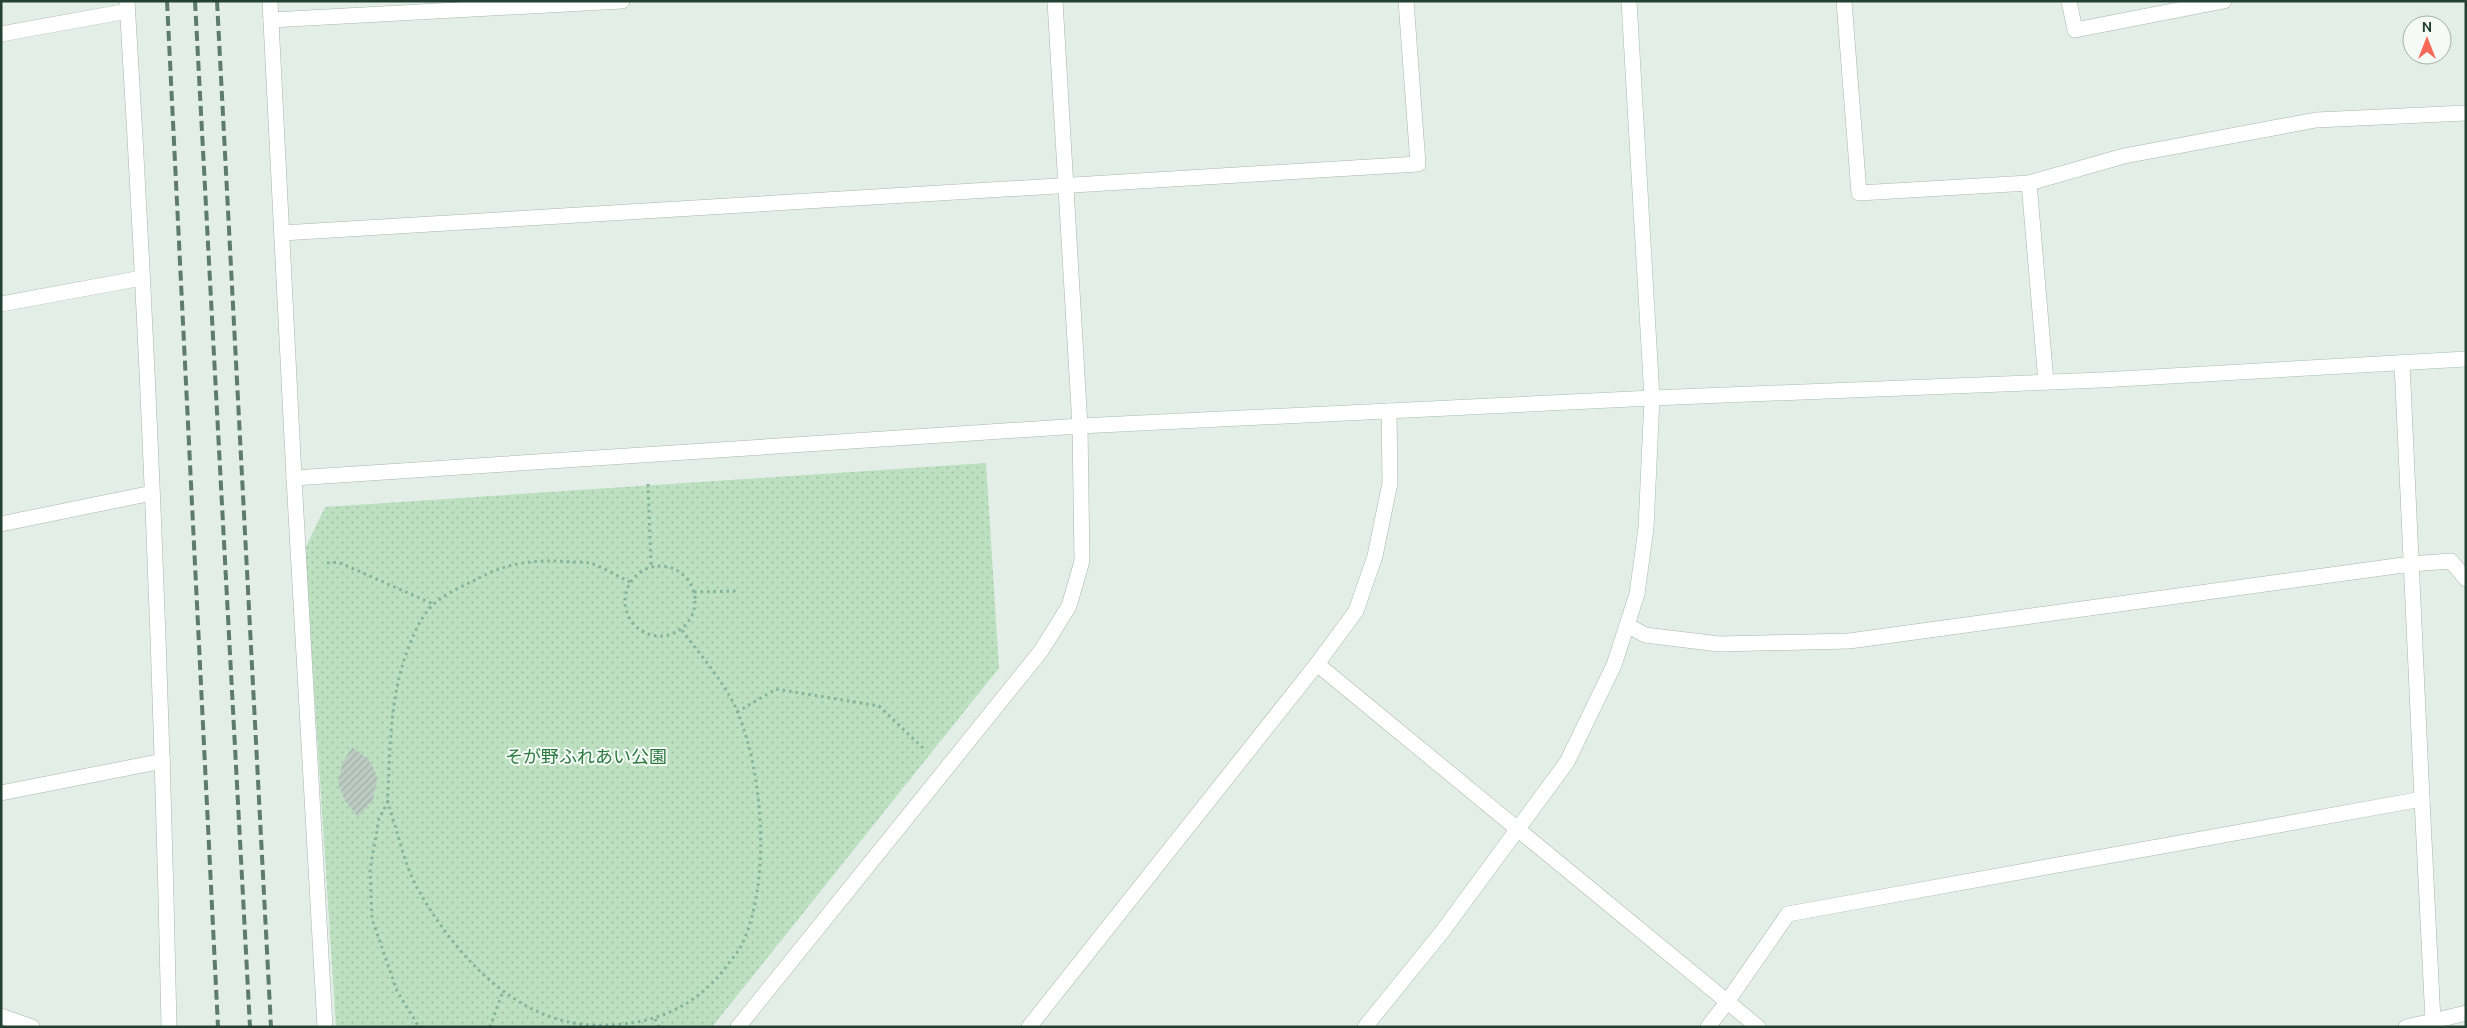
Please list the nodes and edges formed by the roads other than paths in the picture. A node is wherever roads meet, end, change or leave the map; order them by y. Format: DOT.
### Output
graph roads {
  1 [pos="270,1"];
  2 [pos="622,1"];
  3 [pos="1055,1"];
  4 [pos="1406,1"];
  5 [pos="1629,1"];
  6 [pos="1844,1"];
  7 [pos="2069,1"];
  8 [pos="2224,1"];
  9 [pos="127,6"];
  10 [pos="271,20"];
  11 [pos="1,34"];
  12 [pos="2466,113"];
  13 [pos="2028,183"];
  14 [pos="1066,186"];
  15 [pos="282,233"];
  16 [pos="142,278"];
  17 [pos="1,304"];
  18 [pos="2466,359"];
  19 [pos="2402,363"];
  20 [pos="2046,382"];
  21 [pos="1652,398"];
  22 [pos="1389,411"];
  23 [pos="1080,426"];
  24 [pos="294,478"];
  25 [pos="152,493"];
  26 [pos="1,524"];
  27 [pos="2411,564"];
  28 [pos="2466,579"];
  29 [pos="1627,625"];
  30 [pos="1316,664"];
  31 [pos="163,761"];
  32 [pos="1,793"];
  33 [pos="2422,799"];
  34 [pos="1516,830"];
  35 [pos="1728,1002"];
  36 [pos="2466,1013"];
  37 [pos="1,1016"];
  38 [pos="2433,1021"];
  39 [pos="32,1027"];
  40 [pos="168,1027"];
  41 [pos="325,1027"];
  42 [pos="738,1027"];
  43 [pos="1029,1027"];
  44 [pos="1365,1027"];
  45 [pos="1708,1027"];
  46 [pos="1758,1027"];
  47 [pos="2406,1027"];
  1 -- 10 [label="street"];
  2 -- 10 [label="street"];
  3 -- 14 [label="street"];
  4 -- 14 [label="street"];
  5 -- 21 [label="street"];
  6 -- 13 [label="street"];
  7 -- 8 [label="street"];
  9 -- 11 [label="street"];
  9 -- 16 [label="street"];
  10 -- 15 [label="street"];
  12 -- 13 [label="street"];
  13 -- 20 [label="street"];
  14 -- 15 [label="street"];
  14 -- 23 [label="street"];
  15 -- 24 [label="street"];
  16 -- 17 [label="street"];
  16 -- 25 [label="street"];
  18 -- 19 [label="street"];
  19 -- 20 [label="street"];
  19 -- 27 [label="street"];
  20 -- 21 [label="street"];
  21 -- 22 [label="street"];
  21 -- 29 [label="street"];
  22 -- 23 [label="street"];
  22 -- 30 [label="street"];
  23 -- 24 [label="street"];
  23 -- 42 [label="street"];
  24 -- 41 [label="street"];
  25 -- 26 [label="street"];
  25 -- 31 [label="street"];
  27 -- 28 [label="street"];
  27 -- 29 [label="street"];
  27 -- 33 [label="street"];
  29 -- 34 [label="street"];
  30 -- 34 [label="street"];
  30 -- 43 [label="street"];
  31 -- 32 [label="street"];
  31 -- 40 [label="street"];
  33 -- 35 [label="street"];
  33 -- 38 [label="street"];
  34 -- 35 [label="street"];
  34 -- 44 [label="street"];
  35 -- 45 [label="street"];
  35 -- 46 [label="street"];
  36 -- 38 [label="street"];
  37 -- 39 [label="street"];
  38 -- 47 [label="street"];
}
